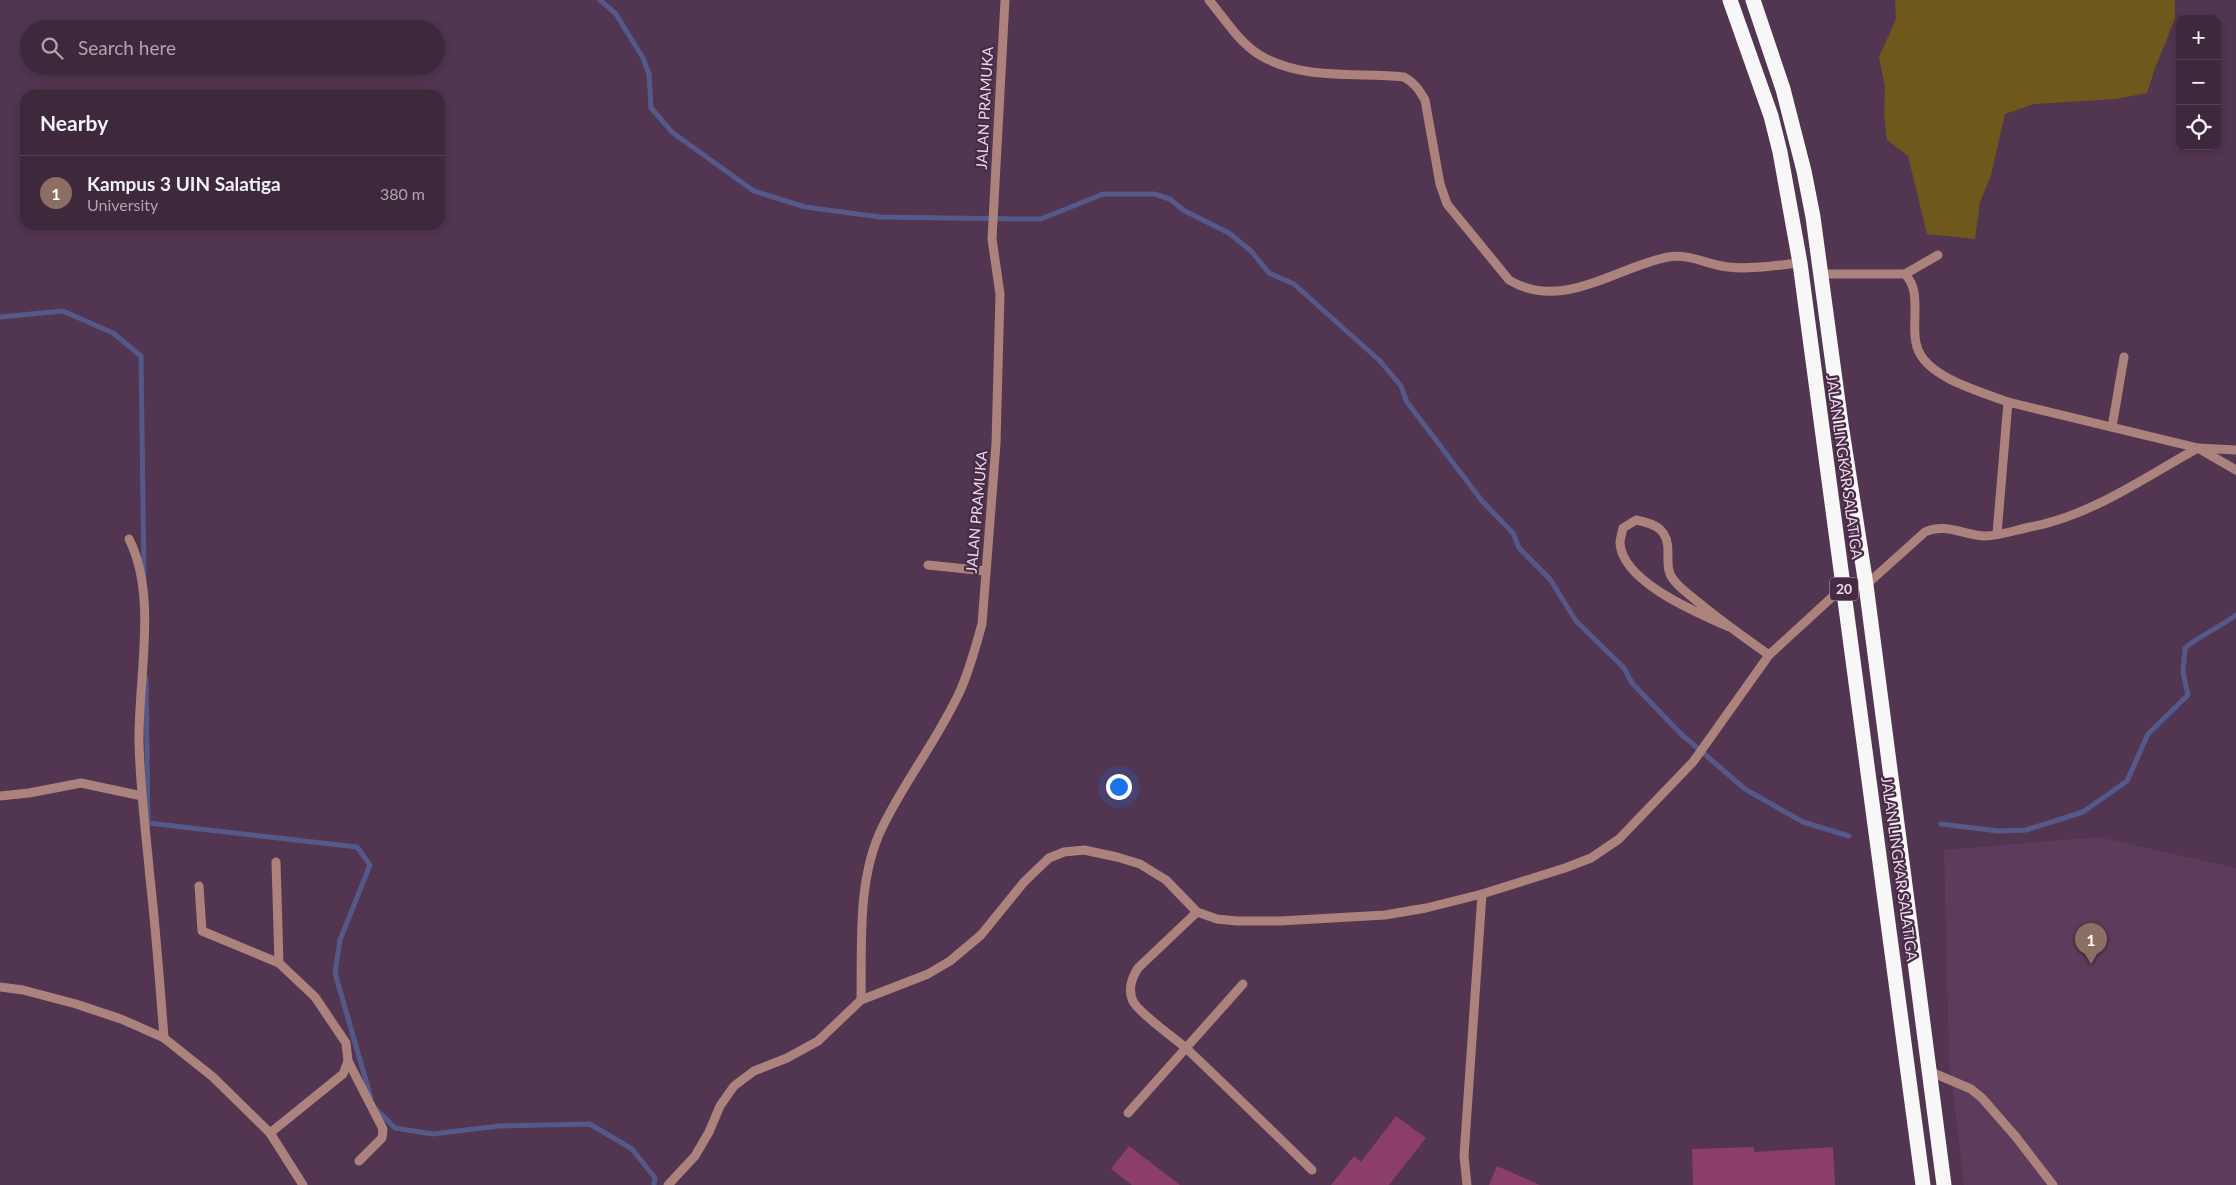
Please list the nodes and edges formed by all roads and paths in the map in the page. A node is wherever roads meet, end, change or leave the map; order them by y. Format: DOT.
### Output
graph roads {
  1 [pos="1005,0"];
  2 [pos="1209,0"];
  3 [pos="1730,0"];
  4 [pos="1753,0"];
  5 [pos="1938,255"];
  6 [pos="1800,263"];
  7 [pos="1821,274"];
  8 [pos="1905,274"];
  9 [pos="2124,357"];
  10 [pos="2008,402"];
  11 [pos="2112,427"];
  12 [pos="2198,448"];
  13 [pos="2236,450"];
  14 [pos="2236,470"];
  15 [pos="1997,534"];
  16 [pos="129,539"];
  17 [pos="928,565"];
  18 [pos="986,571"];
  19 [pos="1866,585"];
  20 [pos="1844,588"];
  21 [pos="1729,627"];
  22 [pos="1769,655"];
  23 [pos="0,796"];
  24 [pos="142,796"];
  25 [pos="276,862"];
  26 [pos="199,886"];
  27 [pos="1482,894"];
  28 [pos="1198,912"];
  29 [pos="279,963"];
  30 [pos="1243,984"];
  31 [pos="0,987"];
  32 [pos="861,1000"];
  33 [pos="164,1038"];
  34 [pos="1185,1048"];
  35 [pos="348,1061"];
  36 [pos="1930,1072"];
  37 [pos="1128,1113"];
  38 [pos="270,1133"];
  39 [pos="359,1161"];
  40 [pos="1312,1170"];
  41 [pos="669,1184"];
  42 [pos="303,1185"];
  43 [pos="1467,1185"];
  44 [pos="1923,1185"];
  45 [pos="1944,1185"];
  46 [pos="2053,1185"];
  1 -- 18 [label="street, JALAN PRAMUKA"];
  2 -- 6 [label="street"];
  3 -- 6 [label="highway, JALAN LINGKAR SALATIGA / 20"];
  4 -- 7 [label="highway, JALAN LINGKAR SALATIGA / 20"];
  5 -- 8 [label="street"];
  6 -- 20 [label="highway, JALAN LINGKAR SALATIGA / 20"];
  7 -- 8 [label="street"];
  7 -- 19 [label="highway, JALAN LINGKAR SALATIGA / 20"];
  8 -- 10 [label="street"];
  9 -- 11 [label="street"];
  10 -- 11 [label="street"];
  10 -- 15 [label="street"];
  11 -- 12 [label="street"];
  12 -- 13 [label="street"];
  12 -- 14 [label="street"];
  12 -- 15 [label="street"];
  15 -- 19 [label="street"];
  16 -- 24 [label="street"];
  17 -- 18 [label="street"];
  18 -- 32 [label="street, JALAN PRAMUKA"];
  19 -- 20 [label="street"];
  19 -- 36 [label="highway, JALAN LINGKAR SALATIGA / 20"];
  20 -- 22 [label="street"];
  20 -- 44 [label="highway, JALAN LINGKAR SALATIGA / 20"];
  21 -- 21 [label="street"];
  21 -- 22 [label="street"];
  22 -- 27 [label="street"];
  23 -- 24 [label="street"];
  24 -- 33 [label="street"];
  25 -- 29 [label="street"];
  26 -- 29 [label="street"];
  27 -- 28 [label="street"];
  27 -- 43 [label="street"];
  28 -- 32 [label="street"];
  28 -- 34 [label="street"];
  29 -- 35 [label="street"];
  30 -- 34 [label="street"];
  31 -- 33 [label="street"];
  32 -- 41 [label="street"];
  33 -- 38 [label="street"];
  34 -- 37 [label="street"];
  34 -- 40 [label="street"];
  35 -- 38 [label="street"];
  35 -- 39 [label="street"];
  36 -- 45 [label="highway, JALAN LINGKAR SALATIGA / 20"];
  36 -- 46 [label="street"];
  38 -- 42 [label="street"];
}
